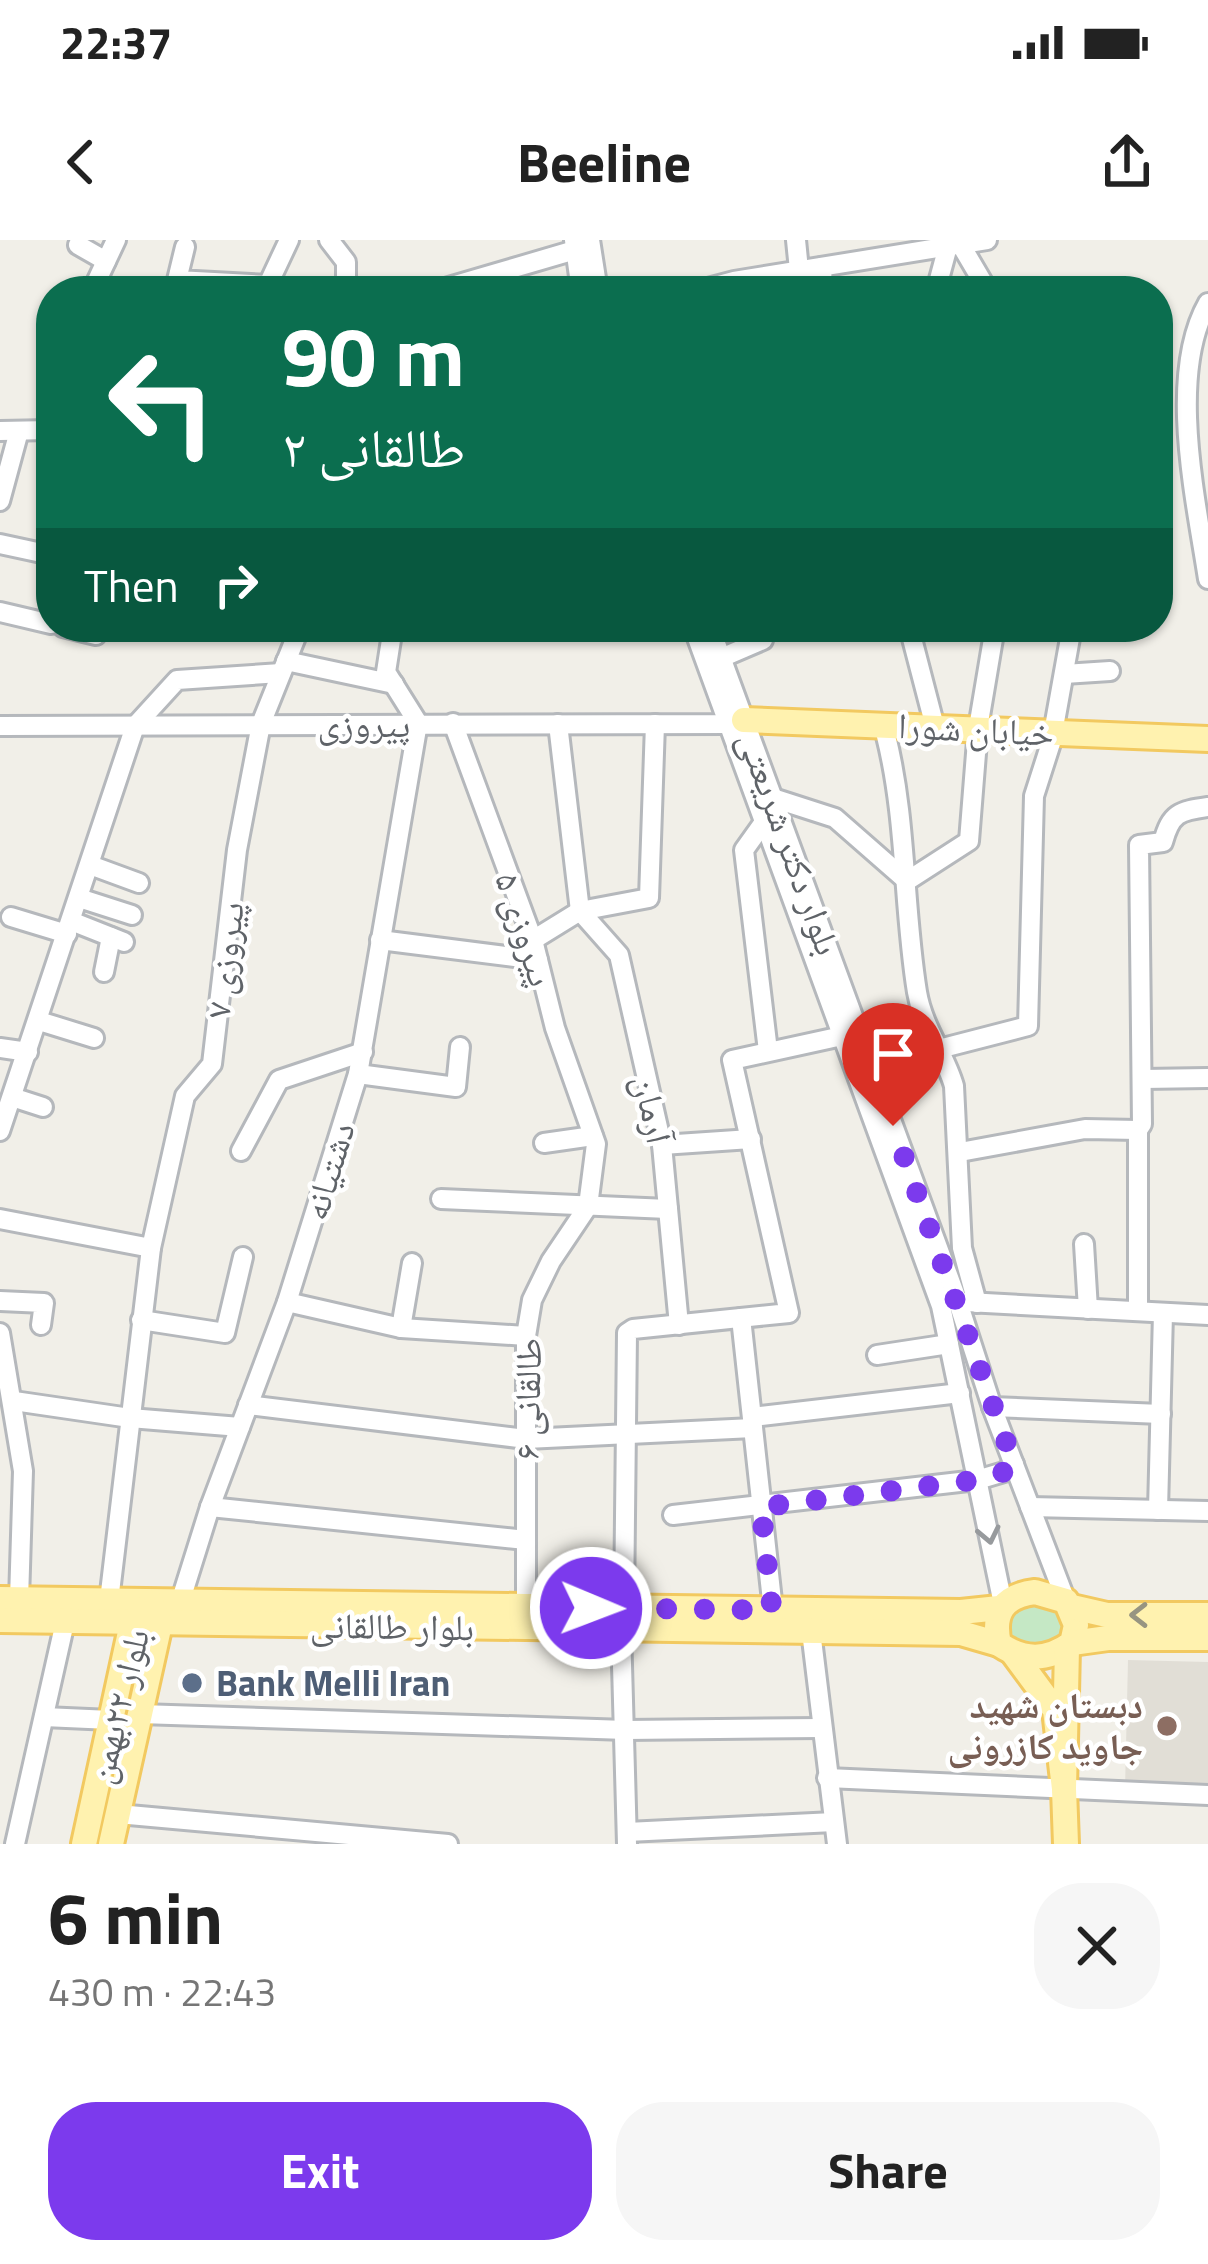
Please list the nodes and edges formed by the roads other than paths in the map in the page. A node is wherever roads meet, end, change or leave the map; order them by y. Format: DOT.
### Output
graph roads {
  1 [pos="116,240"];
  2 [pos="289,240"];
  3 [pos="329,240"];
  4 [pos="796,240"];
  5 [pos="987,240"];
  6 [pos="580,243"];
  7 [pos="955,244"];
  8 [pos="78,245"];
  9 [pos="185,247"];
  10 [pos="106,261"];
  11 [pos="822,267"];
  12 [pos="799,270"];
  13 [pos="99,276"];
  14 [pos="178,276"];
  15 [pos="272,276"];
  16 [pos="346,276"];
  17 [pos="480,276"];
  18 [pos="581,276"];
  19 [pos="592,276"];
  20 [pos="775,276"];
  21 [pos="822,276"];
  22 [pos="941,276"];
  23 [pos="977,276"];
  24 [pos="1208,303"];
  25 [pos="9,431"];
  26 [pos="0,501"];
  27 [pos="0,544"];
  28 [pos="36,552"];
  29 [pos="1208,579"];
  30 [pos="0,612"];
  31 [pos="36,620"];
  32 [pos="294,642"];
  33 [pos="391,642"];
  34 [pos="700,642"];
  35 [pos="716,642"];
  36 [pos="758,642"];
  37 [pos="912,642"];
  38 [pos="992,642"];
  39 [pos="1069,642"];
  40 [pos="722,658"];
  41 [pos="283,667"];
  42 [pos="1110,671"];
  43 [pos="1064,674"];
  44 [pos="394,685"];
  45 [pos="418,723"];
  46 [pos="453,723"];
  47 [pos="261,724"];
  48 [pos="558,724"];
  49 [pos="656,724"];
  50 [pos="740,725"];
  51 [pos="0,726"];
  52 [pos="135,726"];
  53 [pos="935,727"];
  54 [pos="977,734"];
  55 [pos="886,736"];
  56 [pos="1052,738"];
  57 [pos="1208,739"];
  58 [pos="1208,752"];
  59 [pos="773,798"];
  60 [pos="1208,807"];
  61 [pos="764,821"];
  62 [pos="90,865"];
  63 [pos="790,869"];
  64 [pos="907,880"];
  65 [pos="139,883"];
  66 [pos="79,898"];
  67 [pos="580,910"];
  68 [pos="132,915"];
  69 [pos="11,917"];
  70 [pos="69,928"];
  71 [pos="380,940"];
  72 [pos="533,940"];
  73 [pos="538,960"];
  74 [pos="104,972"];
  75 [pos="39,1021"];
  76 [pos="94,1038"];
  77 [pos="852,1038"];
  78 [pos="460,1047"];
  79 [pos="0,1048"];
  80 [pos="935,1050"];
  81 [pos="768,1051"];
  82 [pos="28,1052"];
  83 [pos="363,1052"];
  84 [pos="358,1073"];
  85 [pos="1208,1078"];
  86 [pos="1143,1079"];
  87 [pos="12,1097"];
  88 [pos="43,1107"];
  89 [pos="1138,1130"];
  90 [pos="0,1131"];
  91 [pos="593,1136"];
  92 [pos="751,1139"];
  93 [pos="544,1144"];
  94 [pos="662,1145"];
  95 [pos="241,1151"];
  96 [pos="960,1152"];
  97 [pos="441,1199"];
  98 [pos="588,1206"];
  99 [pos="668,1209"];
  100 [pos="0,1219"];
  101 [pos="1084,1244"];
  102 [pos="962,1248"];
  103 [pos="151,1249"];
  104 [pos="940,1254"];
  105 [pos="243,1257"];
  106 [pos="412,1263"];
  107 [pos="0,1301"];
  108 [pos="286,1302"];
  109 [pos="968,1302"];
  110 [pos="1088,1309"];
  111 [pos="1138,1311"];
  112 [pos="1163,1313"];
  113 [pos="1208,1315"];
  114 [pos="741,1318"];
  115 [pos="141,1320"];
  116 [pos="41,1325"];
  117 [pos="679,1325"];
  118 [pos="401,1328"];
  119 [pos="0,1333"];
  120 [pos="526,1336"];
  121 [pos="950,1344"];
  122 [pos="877,1355"];
  123 [pos="960,1393"];
  124 [pos="14,1401"];
  125 [pos="248,1406"];
  126 [pos="992,1407"];
  127 [pos="1161,1414"];
  128 [pos="130,1418"];
  129 [pos="752,1422"];
  130 [pos="240,1427"];
  131 [pos="627,1436"];
  132 [pos="526,1439"];
  133 [pos="1014,1464"];
  134 [pos="977,1480"];
  135 [pos="210,1507"];
  136 [pos="761,1507"];
  137 [pos="1030,1507"];
  138 [pos="1159,1510"];
  139 [pos="1208,1511"];
  140 [pos="674,1515"];
  141 [pos="526,1540"];
  142 [pos="10,1600"];
  143 [pos="1069,1604"];
  144 [pos="1001,1606"];
  145 [pos="526,1607"];
  146 [pos="772,1610"];
  147 [pos="87,1611"];
  148 [pos="166,1613"];
  149 [pos="258,1614"];
  150 [pos="1208,1615"];
  151 [pos="622,1619"];
  152 [pos="0,1620"];
  153 [pos="811,1631"];
  154 [pos="130,1634"];
  155 [pos="1208,1638"];
  156 [pos="1069,1645"];
  157 [pos="1006,1648"];
  158 [pos="154,1651"];
  159 [pos="140,1714"];
  160 [pos="44,1718"];
  161 [pos="111,1720"];
  162 [pos="821,1728"];
  163 [pos="626,1730"];
  164 [pos="827,1778"];
  165 [pos="1064,1789"];
  166 [pos="1208,1795"];
  167 [pos="118,1814"];
  168 [pos="834,1822"];
  169 [pos="627,1838"];
  170 [pos="15,1844"];
  171 [pos="84,1844"];
  172 [pos="111,1844"];
  173 [pos="448,1844"];
  174 [pos="837,1844"];
  175 [pos="1066,1844"];
  1 -- 10 [label="street"];
  2 -- 15 [label="street"];
  3 -- 16 [label="street"];
  4 -- 12 [label="street"];
  5 -- 7 [label="street"];
  6 -- 17 [label="street"];
  6 -- 18 [label="street"];
  6 -- 19 [label="street"];
  7 -- 11 [label="street"];
  7 -- 22 [label="street"];
  7 -- 23 [label="street"];
  8 -- 10 [label="street"];
  9 -- 14 [label="street"];
  10 -- 13 [label="street"];
  11 -- 12 [label="street"];
  11 -- 21 [label="street"];
  12 -- 20 [label="street"];
  24 -- 29 [label="street"];
  25 -- 26 [label="street"];
  27 -- 28 [label="street"];
  30 -- 31 [label="street"];
  32 -- 41 [label="street, پیروزی ۷"];
  33 -- 44 [label="street"];
  34 -- 50 [label="street, بلوار دکتر شریعتی"];
  35 -- 40 [label="street, بلوار دکتر شریعتی"];
  36 -- 40 [label="street"];
  37 -- 53 [label="street"];
  38 -- 54 [label="street"];
  39 -- 43 [label="street"];
  40 -- 50 [label="street, بلوار دکتر شریعتی"];
  41 -- 44 [label="street"];
  41 -- 47 [label="street, پیروزی ۷"];
  41 -- 52 [label="street"];
  42 -- 43 [label="street"];
  43 -- 56 [label="street"];
  44 -- 45 [label="street"];
  45 -- 46 [label="street, پیروزی"];
  45 -- 47 [label="street, پیروزی"];
  45 -- 71 [label="street, دشتیانه"];
  46 -- 48 [label="street, پیروزی"];
  46 -- 72 [label="street, پیروزی ۵"];
  47 -- 52 [label="street, پیروزی"];
  47 -- 103 [label="street, پیروزی ۷"];
  48 -- 49 [label="street, پیروزی"];
  48 -- 67 [label="street"];
  49 -- 50 [label="street, پیروزی"];
  49 -- 67 [label="street"];
  50 -- 53 [label="main road, خیابان شورا"];
  50 -- 55 [label="main road, خیابان شورا"];
  50 -- 59 [label="street, بلوار دکتر شریعتی"];
  50 -- 61 [label="street, بلوار دکتر شریعتی"];
  51 -- 52 [label="street, پیروزی"];
  52 -- 62 [label="street"];
  53 -- 54 [label="main road, خیابان شورا"];
  54 -- 55 [label="main road, خیابان شورا"];
  54 -- 56 [label="main road, خیابان شورا"];
  54 -- 64 [label="street"];
  55 -- 64 [label="street"];
  56 -- 57 [label="main road, خیابان شورا"];
  56 -- 58 [label="main road, خیابان شورا"];
  56 -- 80 [label="street"];
  59 -- 63 [label="street, بلوار دکتر شریعتی"];
  59 -- 64 [label="street"];
  60 -- 86 [label="street"];
  61 -- 63 [label="street, بلوار دکتر شریعتی"];
  61 -- 81 [label="street"];
  62 -- 65 [label="street"];
  62 -- 66 [label="street"];
  63 -- 77 [label="street, بلوار دکتر شریعتی"];
  64 -- 80 [label="street"];
  66 -- 68 [label="street"];
  66 -- 70 [label="street"];
  67 -- 72 [label="street"];
  67 -- 94 [label="street, آرمان"];
  69 -- 70 [label="street"];
  70 -- 74 [label="street"];
  70 -- 75 [label="street"];
  71 -- 73 [label="street"];
  71 -- 83 [label="street, دشتیانه"];
  72 -- 73 [label="street, پیروزی ۵"];
  73 -- 91 [label="street, پیروزی ۵"];
  75 -- 76 [label="street"];
  75 -- 82 [label="street"];
  77 -- 80 [label="street"];
  77 -- 81 [label="street"];
  77 -- 104 [label="street, بلوار دکتر شریعتی"];
  77 -- 121 [label="street, بلوار دکتر شریعتی"];
  78 -- 84 [label="street"];
  79 -- 82 [label="street"];
  80 -- 96 [label="street"];
  81 -- 92 [label="street"];
  82 -- 87 [label="street"];
  83 -- 84 [label="street, دشتیانه"];
  83 -- 95 [label="street"];
  84 -- 108 [label="street, دشتیانه"];
  85 -- 86 [label="street"];
  86 -- 89 [label="street"];
  87 -- 88 [label="street"];
  87 -- 90 [label="street"];
  89 -- 96 [label="street"];
  89 -- 111 [label="street"];
  91 -- 93 [label="street"];
  91 -- 98 [label="street, طالقانی ۶"];
  92 -- 94 [label="street"];
  92 -- 114 [label="street"];
  94 -- 99 [label="street, آرمان"];
  96 -- 102 [label="street"];
  97 -- 98 [label="street"];
  98 -- 99 [label="street"];
  98 -- 120 [label="street, طالقانی ۶"];
  99 -- 117 [label="street, آرمان"];
  100 -- 103 [label="street"];
  101 -- 110 [label="street"];
  102 -- 104 [label="street"];
  102 -- 109 [label="street"];
  103 -- 115 [label="street, پیروزی ۷"];
  104 -- 109 [label="street, بلوار دکتر شریعتی"];
  105 -- 115 [label="street"];
  106 -- 118 [label="street"];
  107 -- 116 [label="street"];
  108 -- 118 [label="street"];
  108 -- 125 [label="street, دشتیانه"];
  109 -- 110 [label="street"];
  109 -- 126 [label="street, بلوار دکتر شریعتی"];
  110 -- 111 [label="street"];
  111 -- 112 [label="street"];
  112 -- 113 [label="street"];
  112 -- 127 [label="street"];
  114 -- 117 [label="street"];
  114 -- 129 [label="street"];
  115 -- 128 [label="street, پیروزی ۷"];
  117 -- 131 [label="street"];
  118 -- 120 [label="street"];
  119 -- 124 [label="street"];
  120 -- 132 [label="street, طالقانی ۶"];
  121 -- 122 [label="street"];
  121 -- 123 [label="street, بلوار دکتر شریعتی"];
  123 -- 129 [label="street"];
  123 -- 134 [label="street, بلوار دکتر شریعتی"];
  124 -- 128 [label="street"];
  124 -- 142 [label="street"];
  125 -- 130 [label="street, دشتیانه"];
  125 -- 132 [label="street"];
  126 -- 127 [label="street"];
  126 -- 133 [label="street, بلوار دکتر شریعتی"];
  127 -- 138 [label="street"];
  128 -- 130 [label="street"];
  128 -- 147 [label="street, پیروزی ۷"];
  129 -- 131 [label="street"];
  129 -- 136 [label="street"];
  130 -- 135 [label="street, دشتیانه"];
  131 -- 132 [label="street"];
  131 -- 151 [label="street"];
  132 -- 141 [label="street, طالقانی ۶"];
  133 -- 134 [label="street"];
  133 -- 137 [label="street, بلوار دکتر شریعتی"];
  134 -- 136 [label="street"];
  134 -- 144 [label="street, بلوار دکتر شریعتی, one-way"];
  135 -- 141 [label="street"];
  135 -- 148 [label="street, دشتیانه"];
  136 -- 140 [label="street"];
  136 -- 146 [label="street"];
  137 -- 138 [label="street"];
  137 -- 143 [label="street, بلوار دکتر شریعتی"];
  138 -- 139 [label="street"];
  141 -- 145 [label="street, طالقانی ۶"];
  142 -- 147 [label="main road, بلوار طالقانی"];
  143 -- 144 [label="main road"];
  150 -- 143 [label="main road, one-way"];
  143 -- 156 [label="main road"];
  144 -- 146 [label="main road, بلوار طالقانی"];
  144 -- 157 [label="main road"];
  145 -- 149 [label="main road, بلوار طالقانی"];
  145 -- 151 [label="main road, بلوار طالقانی"];
  146 -- 151 [label="main road, بلوار طالقانی"];
  147 -- 148 [label="main road, بلوار طالقانی"];
  147 -- 152 [label="main road, بلوار طالقانی"];
  147 -- 154 [label="main road, بلوار طالقانی"];
  147 -- 160 [label="street, پیروزی ۷"];
  148 -- 149 [label="main road, بلوار طالقانی"];
  148 -- 154 [label="main road, بلوار ۲۲بهمن"];
  148 -- 158 [label="main road, بلوار ۲۲بهمن"];
  149 -- 151 [label="main road, بلوار طالقانی"];
  151 -- 153 [label="main road, بلوار طالقانی"];
  151 -- 163 [label="street"];
  153 -- 157 [label="main road, بلوار طالقانی"];
  153 -- 162 [label="street"];
  154 -- 158 [label="main road, بلوار طالقانی"];
  154 -- 161 [label="main road, بلوار ۲۲بهمن"];
  155 -- 156 [label="main road"];
  156 -- 157 [label="main road"];
  156 -- 165 [label="main road"];
  157 -- 165 [label="main road"];
  158 -- 159 [label="main road, بلوار ۲۲بهمن"];
  159 -- 163 [label="street"];
  159 -- 167 [label="main road, بلوار ۲۲بهمن"];
  160 -- 161 [label="street"];
  160 -- 170 [label="street, پیروزی ۷"];
  161 -- 171 [label="main road, بلوار ۲۲بهمن"];
  162 -- 163 [label="street"];
  162 -- 164 [label="street"];
  163 -- 169 [label="street"];
  164 -- 165 [label="street"];
  164 -- 168 [label="street"];
  165 -- 166 [label="street"];
  165 -- 175 [label="main road"];
  167 -- 172 [label="main road, بلوار ۲۲بهمن"];
  167 -- 173 [label="street"];
  168 -- 169 [label="street"];
  168 -- 174 [label="street"];
}
